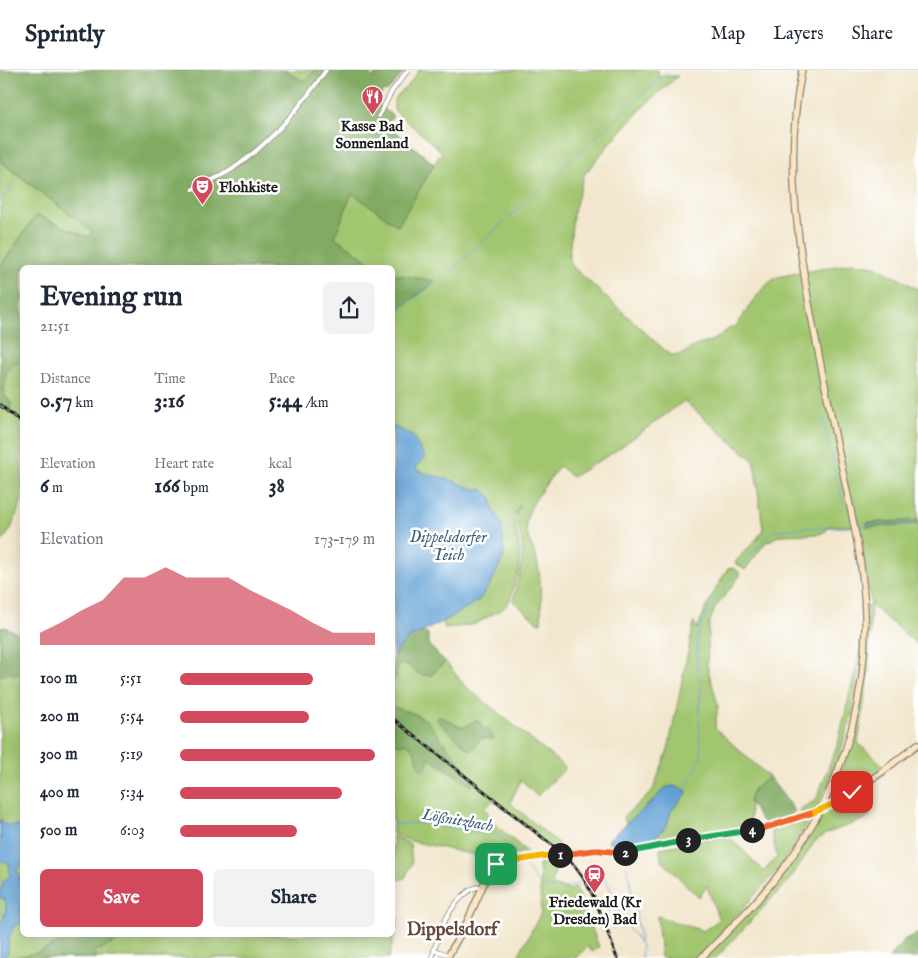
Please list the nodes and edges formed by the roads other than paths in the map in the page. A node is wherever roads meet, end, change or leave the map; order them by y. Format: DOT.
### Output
graph roads {
  1 [pos="326,70"];
  2 [pos="408,70"];
  3 [pos="802,70"];
  4 [pos="379,116"];
  5 [pos="194,189"];
  6 [pos="918,744"];
  7 [pos="483,887"];
  8 [pos="434,950"];
  9 [pos="448,957"];
  10 [pos="432,958"];
  11 [pos="701,958"];
  1 -- 5 [label="street"];
  2 -- 4 [label="street"];
  3 -- 11 [label="main road"];
  6 -- 7 [label="main road, bridge"];
  7 -- 8 [label="street"];
  7 -- 9 [label="main road"];
  8 -- 9 [label="street"];
  8 -- 10 [label="street"];
}
